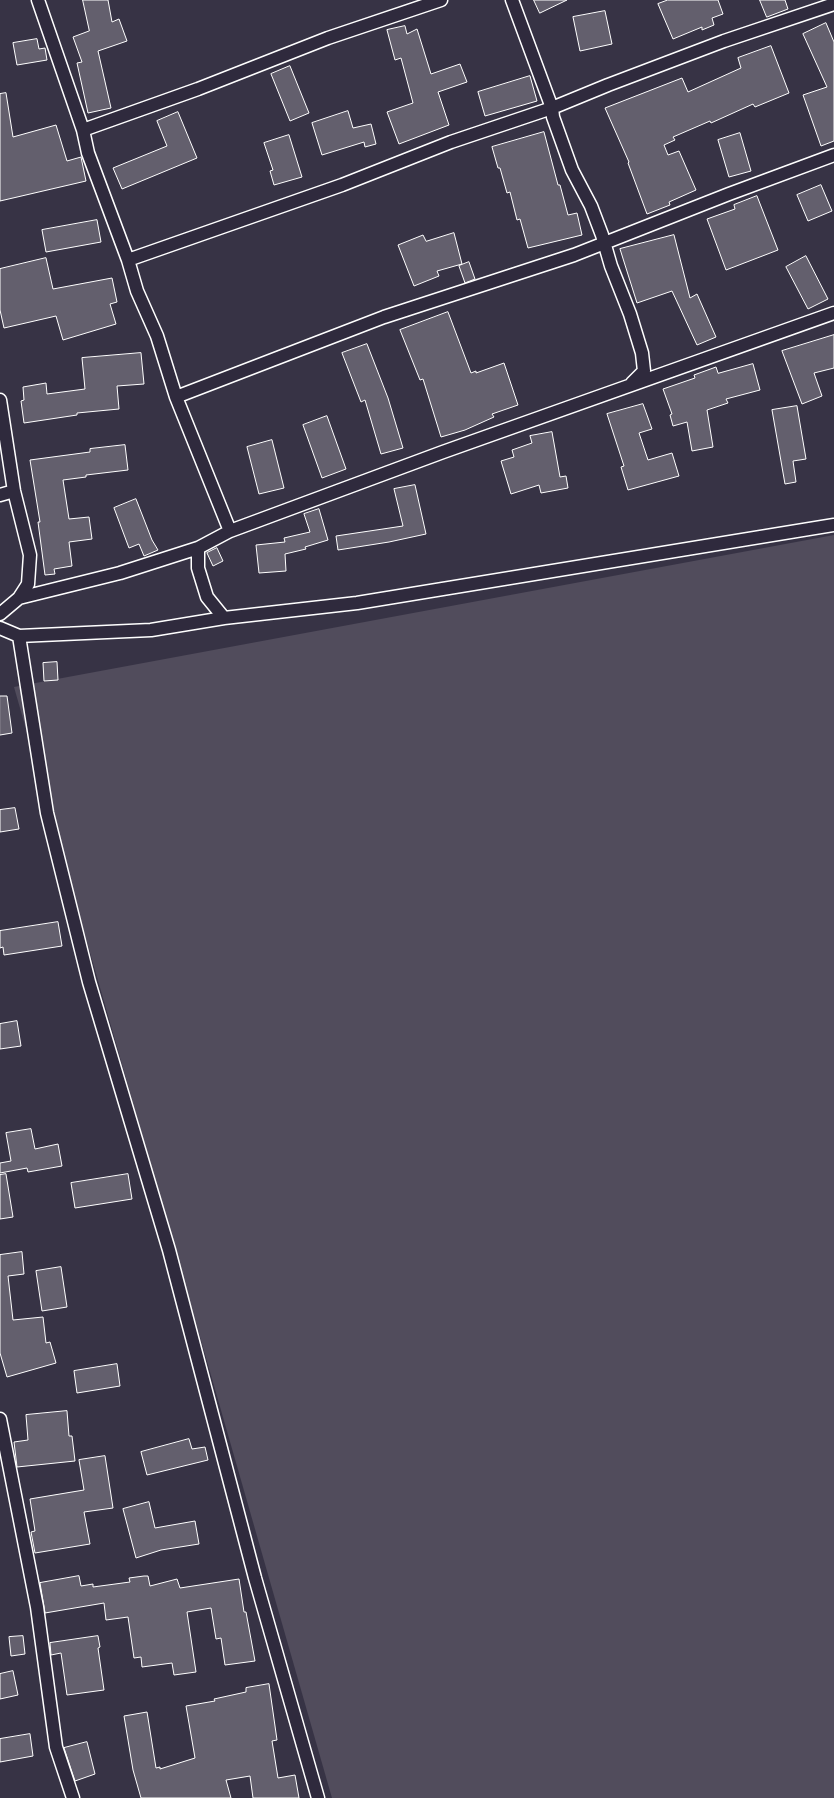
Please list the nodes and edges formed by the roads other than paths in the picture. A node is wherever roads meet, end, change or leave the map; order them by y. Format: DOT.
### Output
graph roads {
  1 [pos="38,0"];
  2 [pos="441,0"];
  3 [pos="512,0"];
  4 [pos="834,4"];
  5 [pos="552,108"];
  6 [pos="83,130"];
  7 [pos="834,155"];
  8 [pos="604,242"];
  9 [pos="128,260"];
  10 [pos="834,313"];
  11 [pos="630,385"];
  12 [pos="176,398"];
  13 [pos="0,400"];
  14 [pos="14,491"];
  15 [pos="0,495"];
  16 [pos="834,526"];
  17 [pos="230,531"];
  18 [pos="198,548"];
  19 [pos="19,598"];
  20 [pos="0,614"];
  21 [pos="224,618"];
  22 [pos="0,628"];
  23 [pos="19,636"];
  24 [pos="0,1419"];
  25 [pos="73,1798"];
  26 [pos="318,1798"];
  1 -- 6 [label="street"];
  2 -- 6 [label="street"];
  3 -- 5 [label="street"];
  4 -- 5 [label="street"];
  5 -- 8 [label="street"];
  5 -- 9 [label="street"];
  6 -- 9 [label="street"];
  7 -- 8 [label="street"];
  8 -- 11 [label="street"];
  8 -- 12 [label="street"];
  9 -- 12 [label="street"];
  10 -- 11 [label="street"];
  11 -- 17 [label="street"];
  12 -- 17 [label="street"];
  13 -- 14 [label="street"];
  14 -- 15 [label="street"];
  14 -- 19 [label="street"];
  16 -- 21 [label="street"];
  17 -- 18 [label="street"];
  18 -- 19 [label="street"];
  18 -- 21 [label="street"];
  19 -- 20 [label="street"];
  21 -- 23 [label="street"];
  22 -- 23 [label="street"];
  23 -- 26 [label="street"];
  24 -- 25 [label="street"];
}
